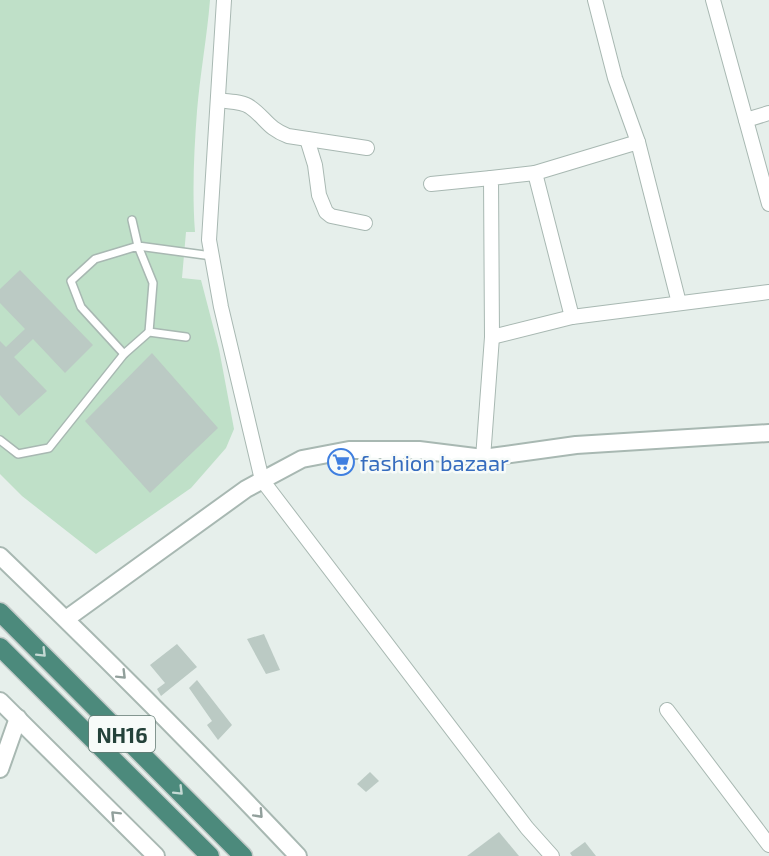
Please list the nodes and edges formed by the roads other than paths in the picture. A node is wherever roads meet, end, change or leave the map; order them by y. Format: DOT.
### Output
graph roads {
  1 [pos="224,0"];
  2 [pos="595,0"];
  3 [pos="713,0"];
  4 [pos="218,100"];
  5 [pos="769,113"];
  6 [pos="746,120"];
  7 [pos="307,139"];
  8 [pos="638,142"];
  9 [pos="367,148"];
  10 [pos="535,173"];
  11 [pos="491,178"];
  12 [pos="431,184"];
  13 [pos="769,204"];
  14 [pos="132,220"];
  15 [pos="365,223"];
  16 [pos="138,246"];
  17 [pos="212,256"];
  18 [pos="769,292"];
  19 [pos="679,303"];
  20 [pos="572,317"];
  21 [pos="149,332"];
  22 [pos="186,337"];
  23 [pos="492,337"];
  24 [pos="124,354"];
  25 [pos="769,433"];
  26 [pos="0,440"];
  27 [pos="483,458"];
  28 [pos="262,480"];
  29 [pos="0,556"];
  30 [pos="0,612"];
  31 [pos="66,619"];
  32 [pos="0,647"];
  33 [pos="0,701"];
  34 [pos="668,710"];
  35 [pos="18,718"];
  36 [pos="0,769"];
  37 [pos="769,845"];
  38 [pos="156,856"];
  39 [pos="210,856"];
  40 [pos="243,856"];
  41 [pos="298,856"];
  42 [pos="552,856"];
  1 -- 4 [label="street"];
  2 -- 8 [label="street"];
  3 -- 6 [label="street"];
  4 -- 7 [label="street"];
  4 -- 17 [label="street"];
  5 -- 6 [label="street"];
  6 -- 13 [label="street"];
  7 -- 9 [label="street"];
  7 -- 15 [label="street"];
  8 -- 10 [label="street"];
  8 -- 19 [label="street"];
  10 -- 11 [label="street"];
  10 -- 20 [label="street"];
  11 -- 12 [label="street"];
  11 -- 23 [label="street"];
  14 -- 16 [label="lane"];
  16 -- 17 [label="lane"];
  16 -- 21 [label="lane"];
  16 -- 24 [label="lane"];
  17 -- 28 [label="street"];
  18 -- 19 [label="street"];
  19 -- 20 [label="street"];
  20 -- 23 [label="street"];
  21 -- 22 [label="lane"];
  21 -- 24 [label="lane"];
  23 -- 27 [label="street"];
  24 -- 26 [label="lane"];
  25 -- 27 [label="street"];
  27 -- 28 [label="street"];
  28 -- 31 [label="street"];
  28 -- 42 [label="street"];
  29 -- 31 [label="street"];
  30 -- 40 [label="highway, NH16, one-way"];
  31 -- 41 [label="street, one-way"];
  32 -- 39 [label="highway, NH16"];
  33 -- 35 [label="street"];
  34 -- 37 [label="street"];
  35 -- 36 [label="street"];
  38 -- 35 [label="street, one-way"];
}
